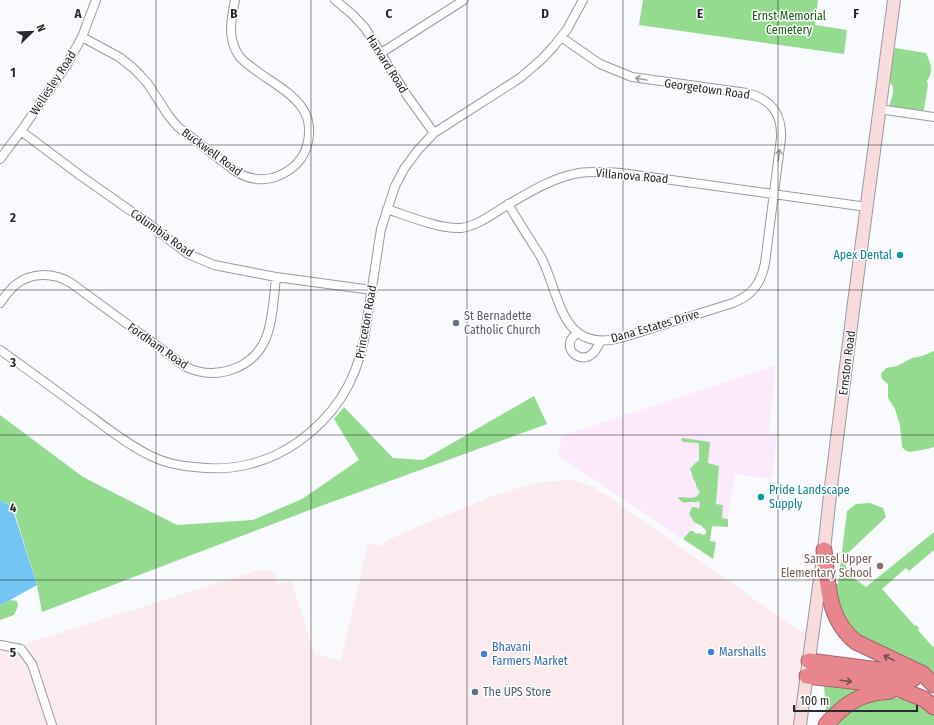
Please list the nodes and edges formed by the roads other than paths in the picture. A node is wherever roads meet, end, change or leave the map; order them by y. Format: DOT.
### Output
graph roads {
  1 [pos="96,0"];
  2 [pos="235,0"];
  3 [pos="335,0"];
  4 [pos="464,0"];
  5 [pos="583,0"];
  6 [pos="894,0"];
  7 [pos="82,37"];
  8 [pos="561,37"];
  9 [pos="381,53"];
  10 [pos="879,109"];
  11 [pos="934,117"];
  12 [pos="21,131"];
  13 [pos="434,133"];
  14 [pos="0,160"];
  15 [pos="774,194"];
  16 [pos="508,204"];
  17 [pos="867,207"];
  18 [pos="387,210"];
  19 [pos="276,278"];
  20 [pos="372,290"];
  21 [pos="0,303"];
  22 [pos="577,332"];
  23 [pos="601,341"];
  24 [pos="0,350"];
  25 [pos="824,550"];
  26 [pos="0,645"];
  27 [pos="809,661"];
  28 [pos="807,676"];
  29 [pos="934,686"];
  30 [pos="899,689"];
  31 [pos="934,707"];
  32 [pos="52,725"];
  33 [pos="800,725"];
  34 [pos="826,725"];
  1 -- 7 [label="street, Wellesley Road"];
  2 -- 7 [label="street, Buckwell Road"];
  3 -- 9 [label="street, Harvard Road"];
  4 -- 9 [label="street"];
  5 -- 8 [label="street, Princeton Road"];
  6 -- 10 [label="street, Ernston Road"];
  7 -- 12 [label="street, Wellesley Road"];
  8 -- 13 [label="street, Princeton Road"];
  15 -- 8 [label="street, Georgetown Road, one-way"];
  9 -- 13 [label="street, Harvard Road"];
  10 -- 11 [label="street"];
  10 -- 17 [label="street, Ernston Road"];
  12 -- 14 [label="street, Wellesley Road"];
  12 -- 19 [label="street, Columbia Road"];
  13 -- 18 [label="street, Princeton Road"];
  15 -- 16 [label="street, Villanova Road"];
  15 -- 17 [label="street, Villanova Road"];
  15 -- 23 [label="street, Dana Estates Drive"];
  16 -- 18 [label="street, Villanova Road"];
  16 -- 22 [label="street, Dana Estates Drive"];
  17 -- 25 [label="street, Ernston Road"];
  18 -- 20 [label="street, Princeton Road"];
  19 -- 20 [label="street, Columbia Road"];
  19 -- 21 [label="street, Fordham Road"];
  20 -- 24 [label="street, Princeton Road"];
  22 -- 23 [label="street, Dana Estates Drive"];
  22 -- 23 [label="street"];
  25 -- 27 [label="street, Ernston Road"];
  29 -- 25 [label="highway, one-way"];
  26 -- 32 [label="street"];
  27 -- 28 [label="street, Ernston Road"];
  27 -- 29 [label="highway"];
  28 -- 30 [label="highway, one-way"];
  28 -- 33 [label="street, Ernston Road"];
  30 -- 31 [label="highway"];
  30 -- 34 [label="highway"];
}
